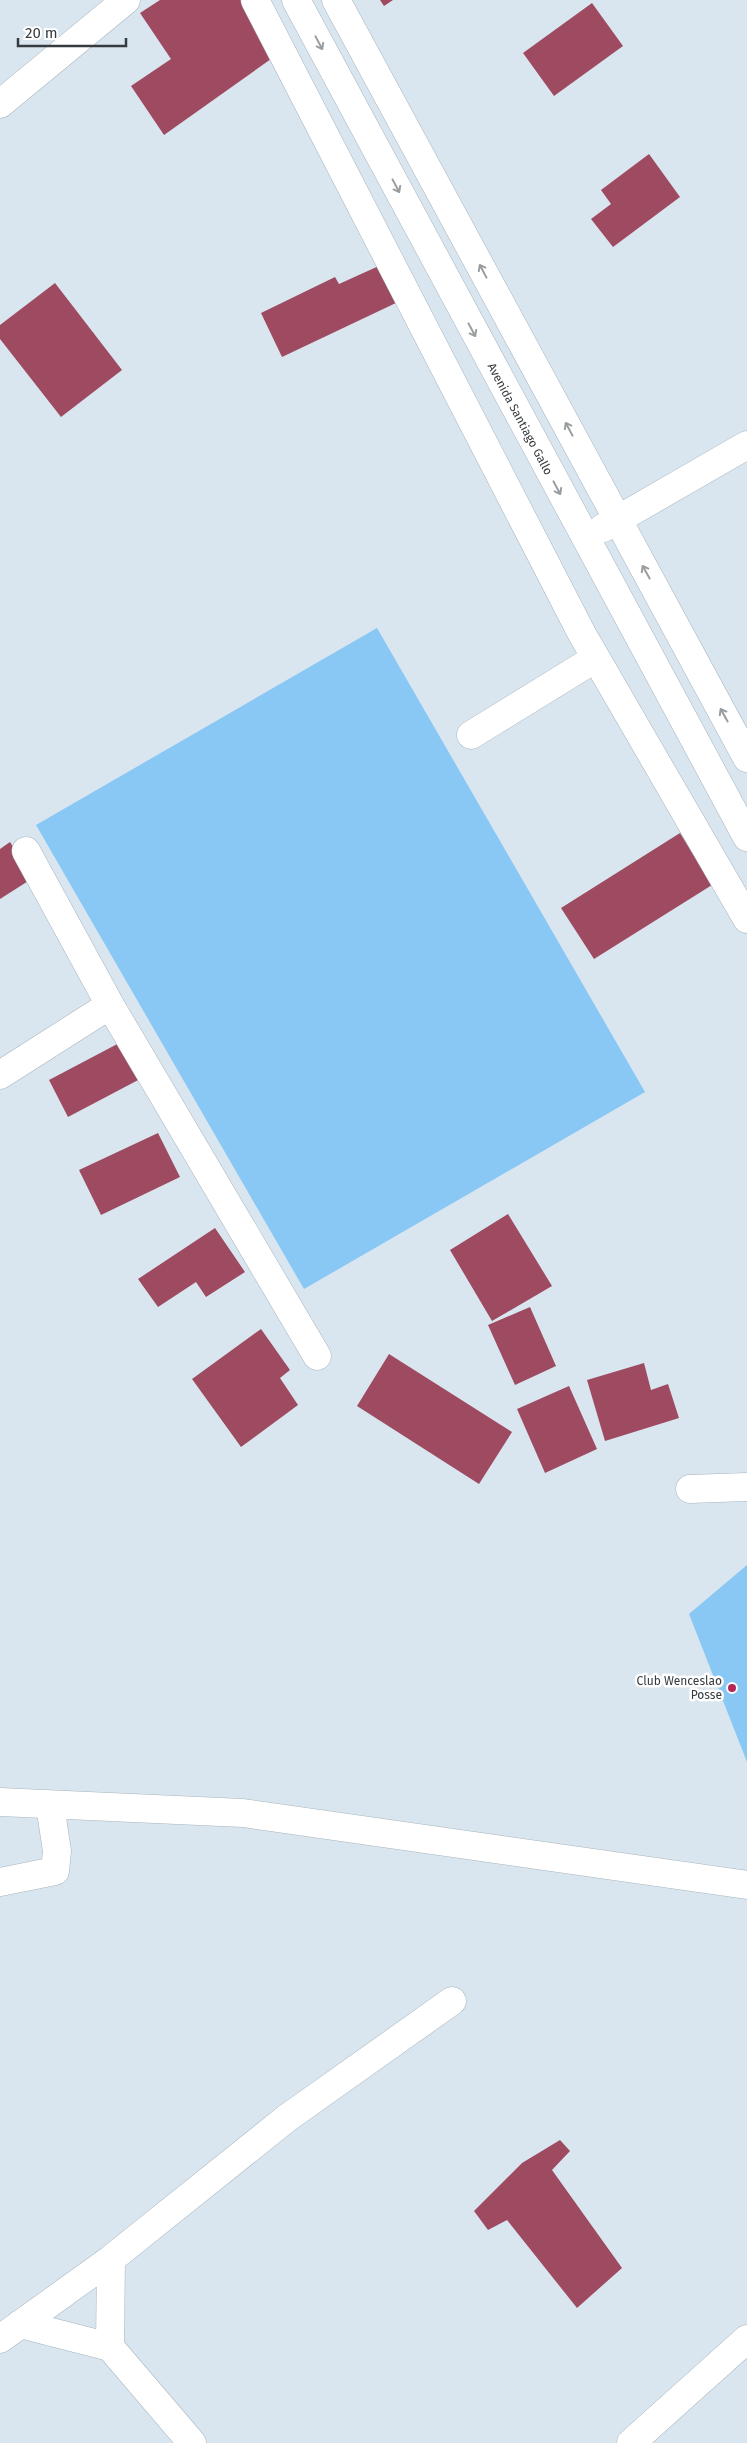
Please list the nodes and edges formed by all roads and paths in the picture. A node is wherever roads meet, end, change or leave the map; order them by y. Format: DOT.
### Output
graph roads {
  1 [pos="126,0"];
  2 [pos="255,0"];
  3 [pos="296,0"];
  4 [pos="336,0"];
  5 [pos="0,104"];
  6 [pos="747,444"];
  7 [pos="617,519"];
  8 [pos="585,540"];
  9 [pos="596,658"];
  10 [pos="471,735"];
  11 [pos="747,758"];
  12 [pos="747,837"];
  13 [pos="26,851"];
  14 [pos="747,919"];
  15 [pos="110,1005"];
  16 [pos="0,1075"];
  17 [pos="317,1356"];
  18 [pos="747,1487"];
  19 [pos="690,1489"];
  20 [pos="0,1802"];
  21 [pos="50,1805"];
  22 [pos="0,1882"];
  23 [pos="747,1885"];
  24 [pos="452,2000"];
  25 [pos="111,2259"];
  26 [pos="10,2331"];
  27 [pos="747,2339"];
  28 [pos="110,2347"];
  29 [pos="192,2443"];
  30 [pos="631,2443"];
  1 -- 5 [label="street"];
  2 -- 9 [label="street"];
  3 -- 8 [label="street, Avenida Santiago Gallo, one-way"];
  7 -- 4 [label="street, one-way"];
  6 -- 7 [label="street"];
  7 -- 8 [label="street"];
  11 -- 7 [label="street, one-way"];
  8 -- 12 [label="street, Avenida Santiago Gallo"];
  9 -- 10 [label="street"];
  9 -- 14 [label="street"];
  13 -- 15 [label="street"];
  15 -- 16 [label="street"];
  15 -- 17 [label="street"];
  18 -- 19 [label="street"];
  20 -- 21 [label="street"];
  21 -- 22 [label="street"];
  21 -- 23 [label="street"];
  24 -- 25 [label="street"];
  25 -- 26 [label="street"];
  25 -- 28 [label="street"];
  26 -- 28 [label="street"];
  27 -- 30 [label="street"];
  28 -- 29 [label="street"];
}
